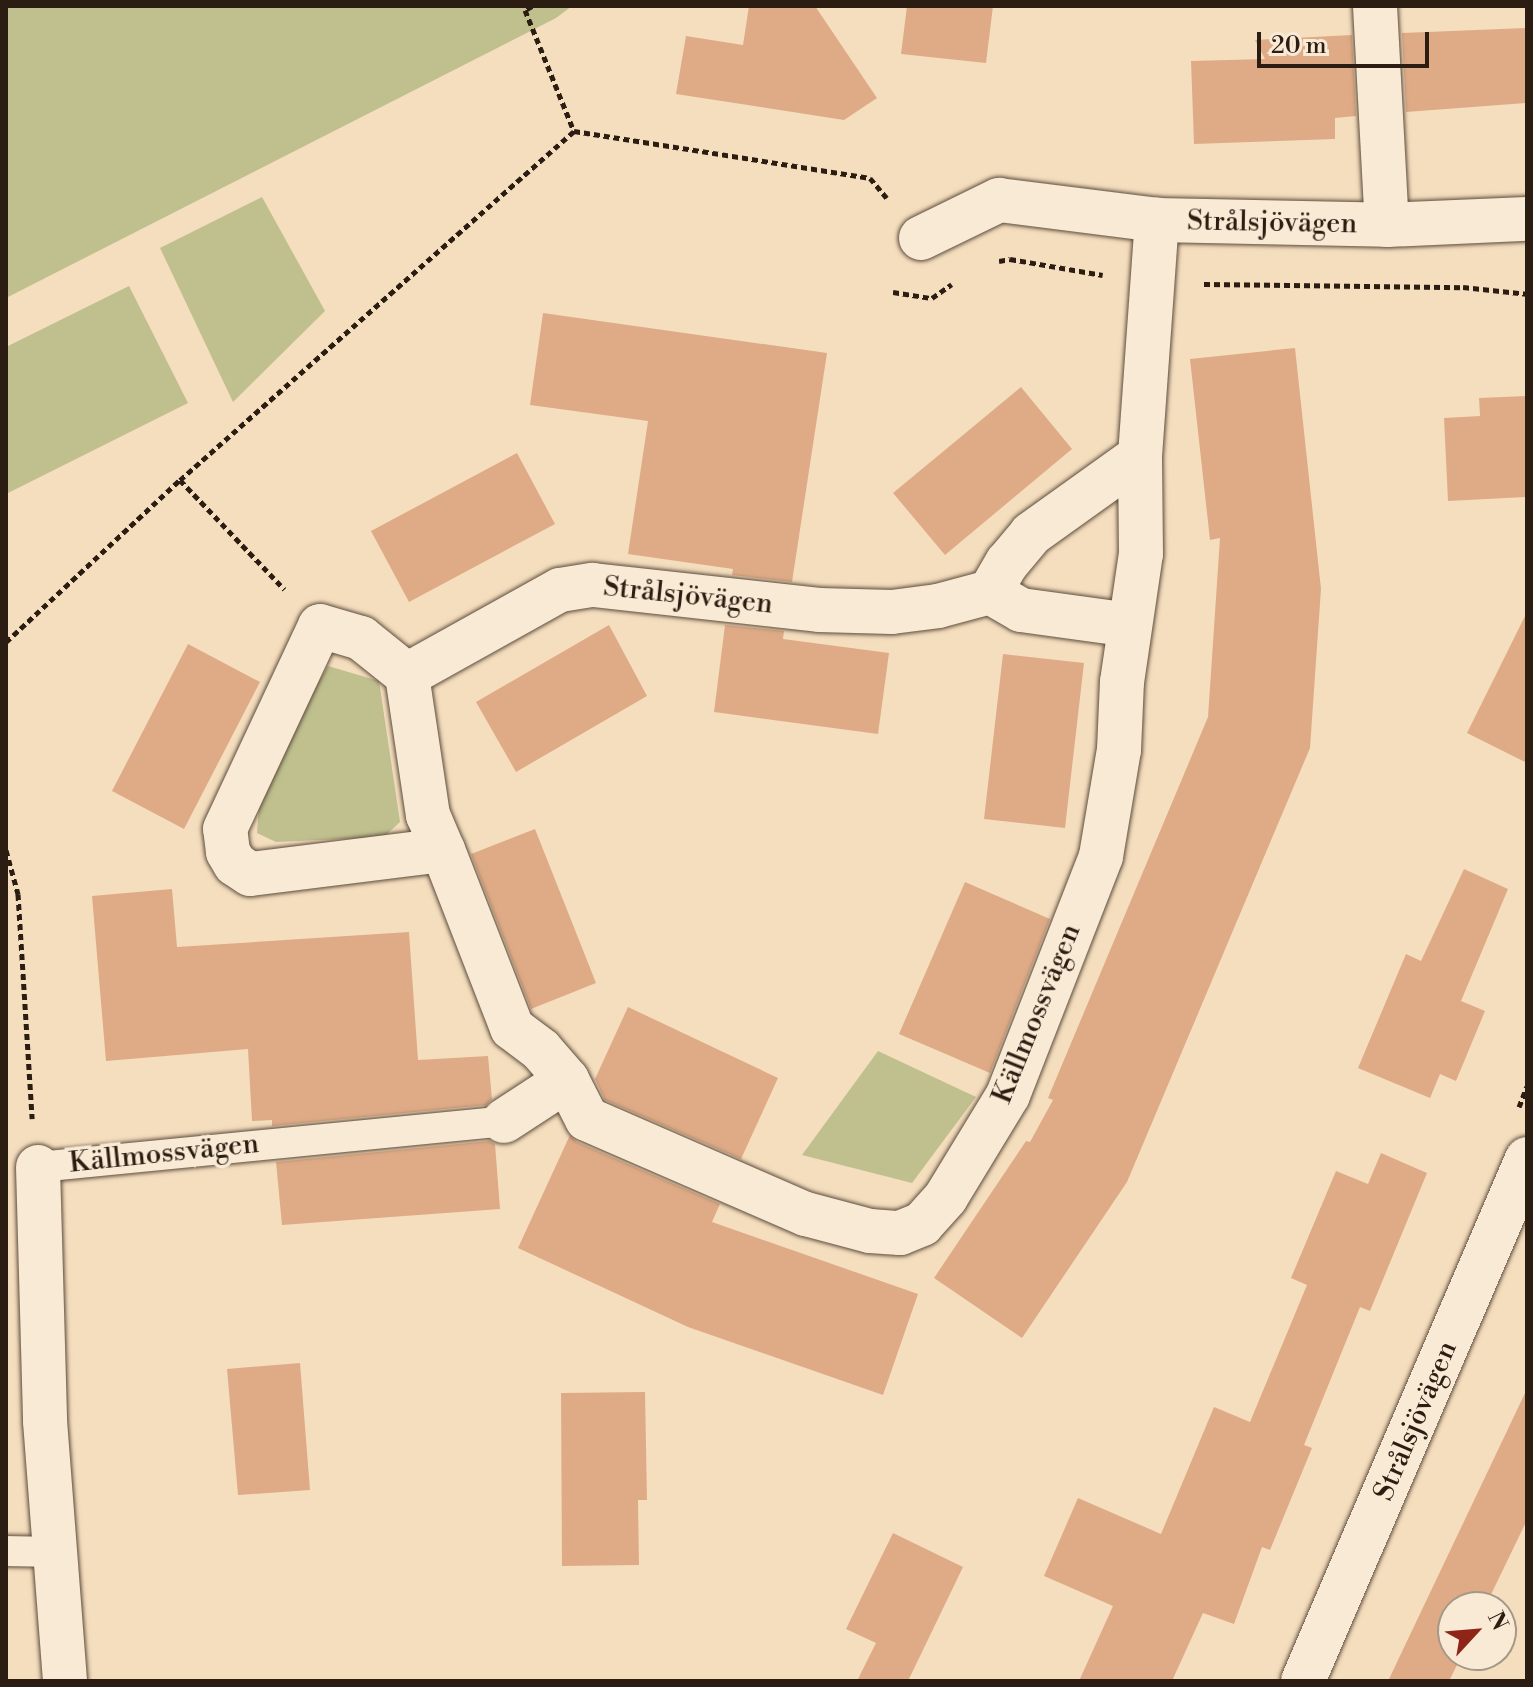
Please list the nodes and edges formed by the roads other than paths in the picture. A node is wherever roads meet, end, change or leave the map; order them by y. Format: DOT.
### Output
graph roads {
  1 [pos="1375,6"];
  2 [pos="1527,219"];
  3 [pos="1157,220"];
  4 [pos="1387,225"];
  5 [pos="921,238"];
  6 [pos="1140,456"];
  7 [pos="990,592"];
  8 [pos="1130,625"];
  9 [pos="407,675"];
  10 [pos="443,850"];
  11 [pos="567,1080"];
  12 [pos="504,1121"];
  13 [pos="1527,1159"];
  14 [pos="38,1167"];
  15 [pos="6,1551"];
  16 [pos="55,1552"];
  17 [pos="65,1681"];
  18 [pos="1303,1681"];
  1 -- 4 [label="street, Strålsjövägen"];
  2 -- 4 [label="street, Strålsjövägen"];
  3 -- 4 [label="street, Strålsjövägen"];
  3 -- 5 [label="street, Strålsjövägen"];
  3 -- 6 [label="street, Strålsjövägen"];
  6 -- 7 [label="street"];
  6 -- 8 [label="street, Strålsjövägen"];
  7 -- 8 [label="street"];
  7 -- 9 [label="street, Strålsjövägen"];
  8 -- 11 [label="street, Källmossvägen"];
  9 -- 10 [label="street, Källmossvägen"];
  9 -- 10 [label="street"];
  10 -- 11 [label="street, Källmossvägen"];
  11 -- 12 [label="street, Källmossvägen"];
  12 -- 14 [label="lane, Källmossvägen"];
  13 -- 18 [label="street, Strålsjövägen"];
  14 -- 16 [label="street, Källmossvägen"];
  15 -- 16 [label="lane"];
  16 -- 17 [label="street, Källmossvägen"];
}
